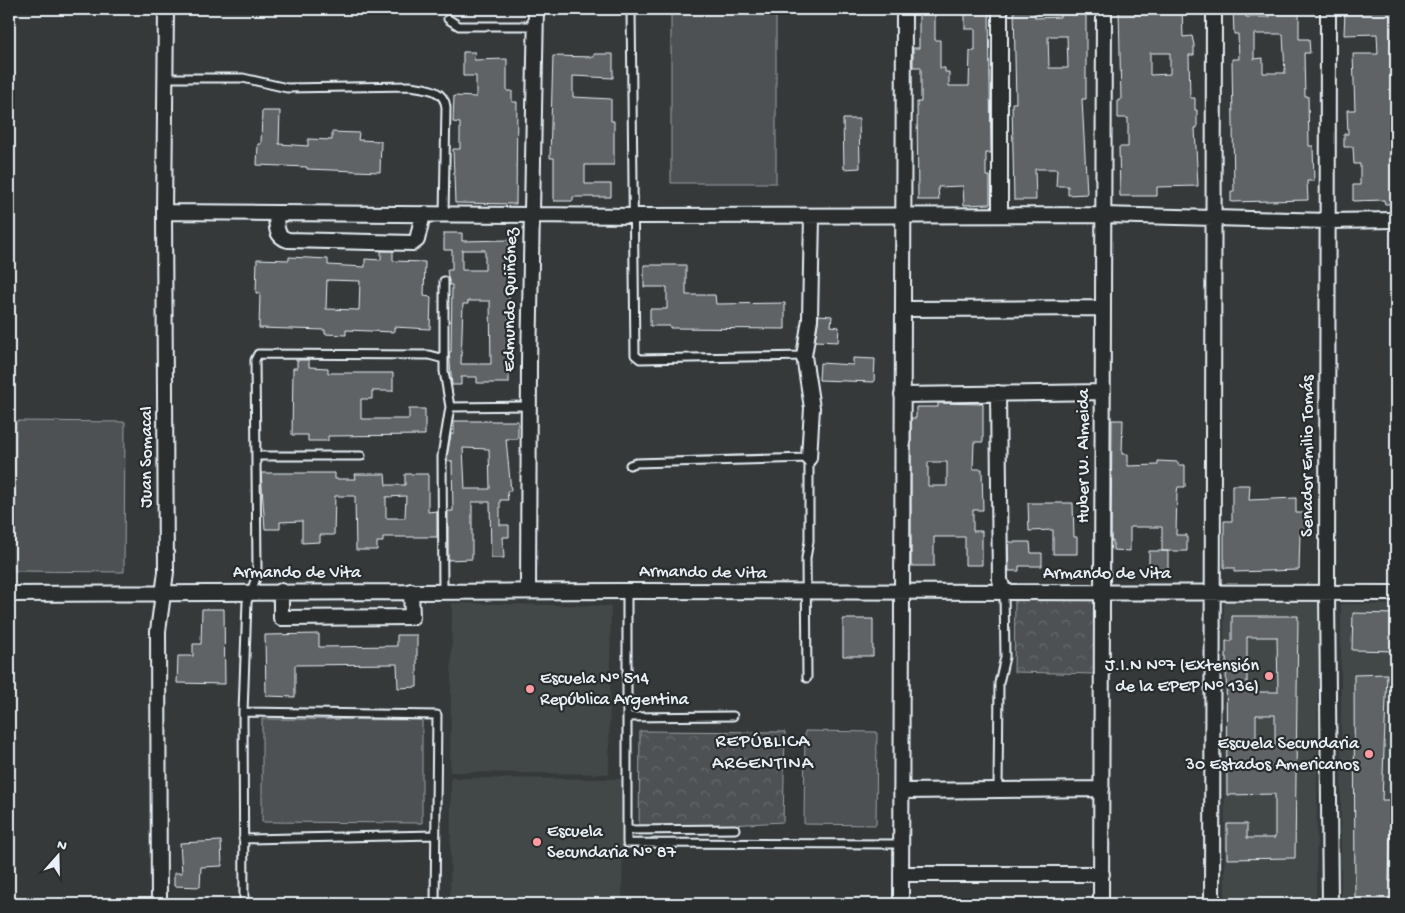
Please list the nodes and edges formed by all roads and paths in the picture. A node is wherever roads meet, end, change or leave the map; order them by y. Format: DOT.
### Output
graph roads {
  1 [pos="166,9"];
  2 [pos="536,9"];
  3 [pos="631,9"];
  4 [pos="904,9"];
  5 [pos="1000,9"];
  6 [pos="1104,9"];
  7 [pos="1214,9"];
  8 [pos="1328,9"];
  9 [pos="448,19"];
  10 [pos="536,26"];
  11 [pos="167,78"];
  12 [pos="164,212"];
  13 [pos="423,214"];
  14 [pos="444,214"];
  15 [pos="531,214"];
  16 [pos="276,215"];
  17 [pos="903,215"];
  18 [pos="1000,215"];
  19 [pos="1103,215"];
  20 [pos="635,216"];
  21 [pos="812,216"];
  22 [pos="1215,218"];
  23 [pos="1396,220"];
  24 [pos="1328,221"];
  25 [pos="444,281"];
  26 [pos="1103,308"];
  27 [pos="903,309"];
  28 [pos="804,356"];
  29 [pos="444,359"];
  30 [pos="1103,392"];
  31 [pos="998,393"];
  32 [pos="902,395"];
  33 [pos="529,406"];
  34 [pos="450,407"];
  35 [pos="257,456"];
  36 [pos="361,456"];
  37 [pos="809,458"];
  38 [pos="630,465"];
  39 [pos="250,591"];
  40 [pos="281,591"];
  41 [pos="411,591"];
  42 [pos="443,591"];
  43 [pos="528,591"];
  44 [pos="627,591"];
  45 [pos="902,592"];
  46 [pos="1214,592"];
  47 [pos="806,593"];
  48 [pos="1004,593"];
  49 [pos="1102,593"];
  50 [pos="1327,593"];
  51 [pos="1396,593"];
  52 [pos="9,594"];
  53 [pos="162,594"];
  54 [pos="807,678"];
  55 [pos="243,712"];
  56 [pos="733,716"];
  57 [pos="626,717"];
  58 [pos="998,789"];
  59 [pos="1102,789"];
  60 [pos="901,791"];
  61 [pos="735,829"];
  62 [pos="627,830"];
  63 [pos="435,836"];
  64 [pos="242,839"];
  65 [pos="901,844"];
  66 [pos="901,874"];
  67 [pos="1102,874"];
  68 [pos="159,904"];
  69 [pos="244,904"];
  70 [pos="435,904"];
  71 [pos="901,904"];
  72 [pos="1102,904"];
  73 [pos="1212,904"];
  74 [pos="1330,904"];
  1 -- 11 [label="street, Juan Somacal"];
  2 -- 10 [label="street, Edmundo Quiñónez"];
  3 -- 20 [label="lane"];
  4 -- 17 [label="street"];
  5 -- 18 [label="street"];
  6 -- 19 [label="street, Huber W. Almeida"];
  7 -- 22 [label="street"];
  8 -- 24 [label="street, Senador Emilio Tomás"];
  9 -- 10 [label="lane"];
  10 -- 15 [label="street, Edmundo Quiñónez"];
  11 -- 12 [label="street, Juan Somacal"];
  11 -- 14 [label="lane"];
  12 -- 16 [label="street"];
  12 -- 53 [label="street, Juan Somacal"];
  13 -- 14 [label="street"];
  13 -- 16 [label="street"];
  13 -- 16 [label="street"];
  14 -- 15 [label="street"];
  15 -- 20 [label="street"];
  15 -- 33 [label="street, Edmundo Quiñónez"];
  17 -- 18 [label="street"];
  17 -- 21 [label="street"];
  17 -- 27 [label="street"];
  18 -- 19 [label="street"];
  19 -- 22 [label="street"];
  19 -- 26 [label="street, Huber W. Almeida"];
  20 -- 21 [label="street"];
  20 -- 28 [label="lane"];
  21 -- 28 [label="street"];
  22 -- 24 [label="street"];
  22 -- 46 [label="street"];
  23 -- 24 [label="street"];
  24 -- 50 [label="street, Senador Emilio Tomás"];
  25 -- 29 [label="lane"];
  26 -- 27 [label="street"];
  26 -- 30 [label="street, Huber W. Almeida"];
  27 -- 32 [label="street"];
  28 -- 37 [label="street"];
  29 -- 34 [label="lane"];
  29 -- 35 [label="lane"];
  30 -- 31 [label="street"];
  30 -- 49 [label="street, Huber W. Almeida"];
  31 -- 32 [label="street"];
  31 -- 48 [label="street"];
  32 -- 45 [label="street"];
  33 -- 34 [label="lane"];
  33 -- 43 [label="street, Edmundo Quiñónez"];
  34 -- 42 [label="lane"];
  35 -- 36 [label="lane"];
  35 -- 39 [label="lane"];
  37 -- 38 [label="lane"];
  37 -- 47 [label="lane"];
  39 -- 40 [label="street, Armando de Vita"];
  39 -- 53 [label="street, Armando de Vita"];
  39 -- 55 [label="lane"];
  40 -- 41 [label="street, Armando de Vita"];
  40 -- 41 [label="street"];
  41 -- 42 [label="street, Armando de Vita"];
  42 -- 43 [label="street, Armando de Vita"];
  43 -- 44 [label="street, Armando de Vita"];
  44 -- 47 [label="street, Armando de Vita"];
  44 -- 57 [label="lane"];
  45 -- 47 [label="street, Armando de Vita"];
  45 -- 48 [label="street, Armando de Vita"];
  45 -- 60 [label="street"];
  46 -- 49 [label="street, Armando de Vita"];
  46 -- 50 [label="street, Armando de Vita"];
  46 -- 73 [label="street"];
  47 -- 54 [label="lane"];
  48 -- 49 [label="street, Armando de Vita"];
  48 -- 58 [label="lane"];
  49 -- 59 [label="street, Huber W. Almeida"];
  50 -- 51 [label="street, Armando de Vita"];
  50 -- 74 [label="street, Senador Emilio Tomás"];
  52 -- 53 [label="street, Armando de Vita"];
  53 -- 68 [label="street, Juan Somacal"];
  55 -- 63 [label="lane"];
  55 -- 64 [label="lane"];
  56 -- 57 [label="lane"];
  57 -- 62 [label="lane"];
  58 -- 59 [label="street"];
  58 -- 60 [label="street"];
  59 -- 67 [label="street, Huber W. Almeida"];
  60 -- 65 [label="street"];
  61 -- 62 [label="lane"];
  62 -- 65 [label="lane"];
  63 -- 64 [label="lane"];
  63 -- 70 [label="lane"];
  64 -- 69 [label="lane"];
  65 -- 66 [label="street"];
  66 -- 67 [label="street"];
  66 -- 71 [label="street"];
  67 -- 72 [label="street, Huber W. Almeida"];
}
